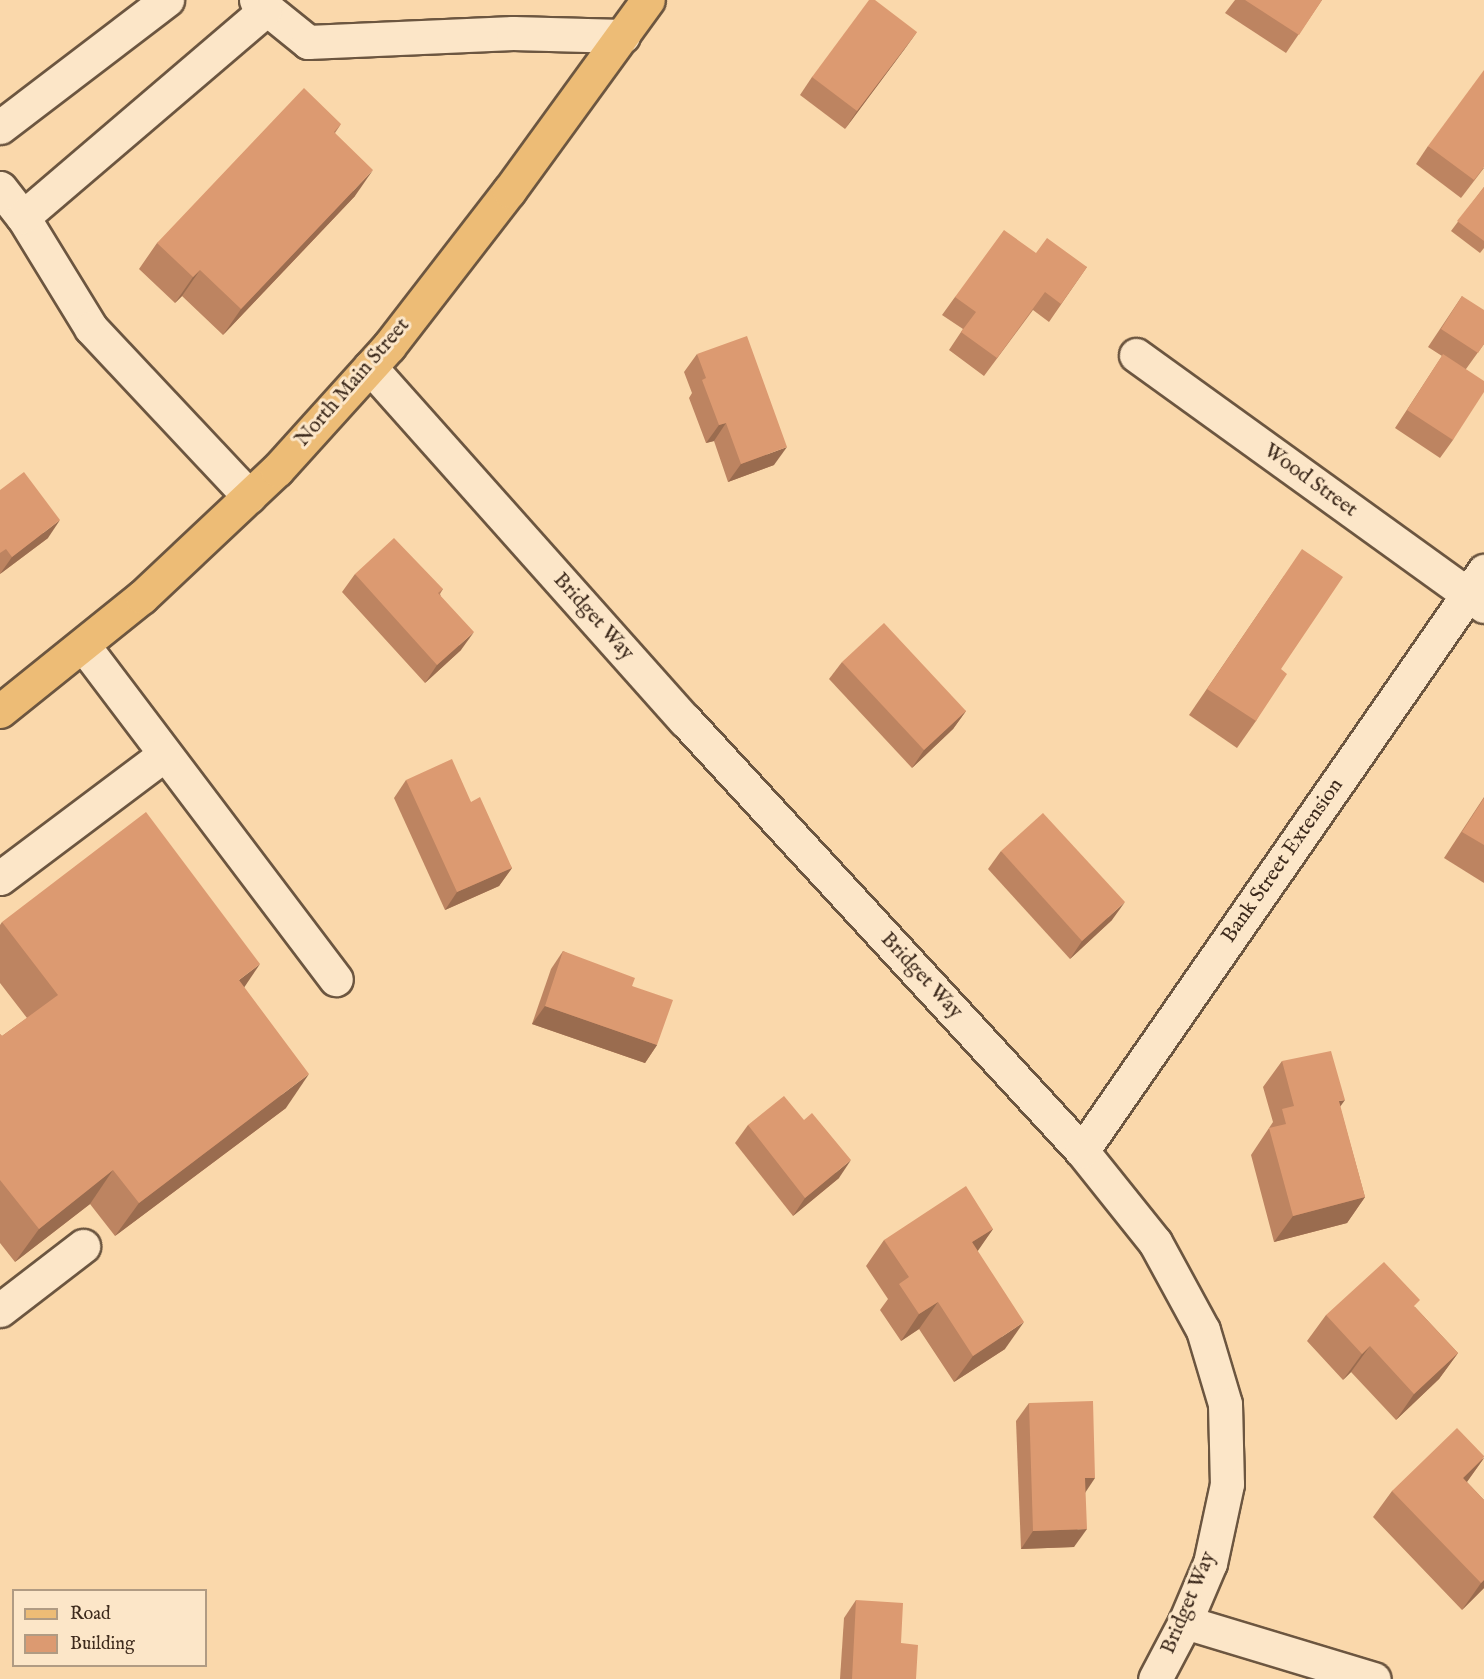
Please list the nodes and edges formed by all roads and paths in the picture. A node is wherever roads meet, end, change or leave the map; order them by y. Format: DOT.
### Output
graph roads {
  1 [pos="167,0"];
  2 [pos="648,0"];
  3 [pos="261,5"];
  4 [pos="623,36"];
  5 [pos="0,127"];
  6 [pos="0,188"];
  7 [pos="23,217"];
  8 [pos="1136,355"];
  9 [pos="370,367"];
  10 [pos="249,496"];
  11 [pos="1478,590"];
  12 [pos="83,645"];
  13 [pos="0,711"];
  14 [pos="165,754"];
  15 [pos="0,878"];
  16 [pos="336,979"];
  17 [pos="1082,1151"];
  18 [pos="83,1246"];
  19 [pos="0,1310"];
  20 [pos="1185,1622"];
  21 [pos="1155,1679"];
  22 [pos="1374,1679"];
  1 -- 5 [label="street"];
  2 -- 4 [label="main road, North Main Street"];
  3 -- 4 [label="street"];
  3 -- 7 [label="street"];
  4 -- 9 [label="main road, North Main Street"];
  6 -- 7 [label="street"];
  7 -- 10 [label="street"];
  8 -- 11 [label="street, Wood Street"];
  9 -- 10 [label="main road, North Main Street"];
  9 -- 17 [label="street, Bridget Way"];
  10 -- 12 [label="main road, North Main Street"];
  11 -- 17 [label="street, Bank Street Extension"];
  12 -- 13 [label="main road, North Main Street"];
  12 -- 14 [label="street"];
  14 -- 15 [label="street"];
  14 -- 16 [label="street"];
  17 -- 20 [label="street, Bridget Way"];
  18 -- 19 [label="street"];
  20 -- 21 [label="street, Bridget Way"];
  20 -- 22 [label="street"];
}
